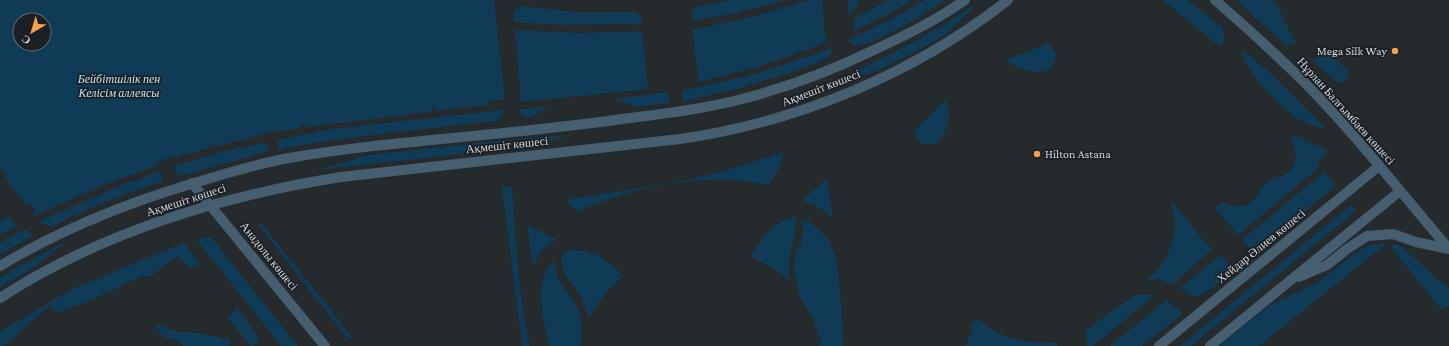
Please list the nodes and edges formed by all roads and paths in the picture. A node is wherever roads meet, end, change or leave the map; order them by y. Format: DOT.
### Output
graph roads {
  1 [pos="965,0"];
  2 [pos="1008,0"];
  3 [pos="1215,0"];
  4 [pos="1379,166"];
  5 [pos="192,183"];
  6 [pos="1400,191"];
  7 [pos="209,205"];
  8 [pos="1449,249"];
  9 [pos="0,266"];
  10 [pos="1291,279"];
  11 [pos="0,298"];
  12 [pos="325,346"];
  13 [pos="1159,346"];
  14 [pos="1210,346"];
  1 -- 5 [label="street, Ақмешіт көшесі"];
  2 -- 7 [label="street, Ақмешіт көшесі"];
  3 -- 4 [label="street, Нұрлан Балғымбаев көшесі"];
  4 -- 6 [label="street, Нұрлан Балғымбаев көшесі"];
  4 -- 13 [label="street, Хейдар Әлиев көшесі"];
  5 -- 7 [label="street, Анадолы көшесі"];
  5 -- 9 [label="street, Ақмешіт көшесі"];
  6 -- 8 [label="street, Нұрлан Балғымбаев көшесі"];
  6 -- 10 [label="street"];
  7 -- 11 [label="street, Ақмешіт көшесі"];
  7 -- 12 [label="street, Анадолы көшесі"];
  8 -- 10 [label="street"];
  10 -- 14 [label="street"];
}
